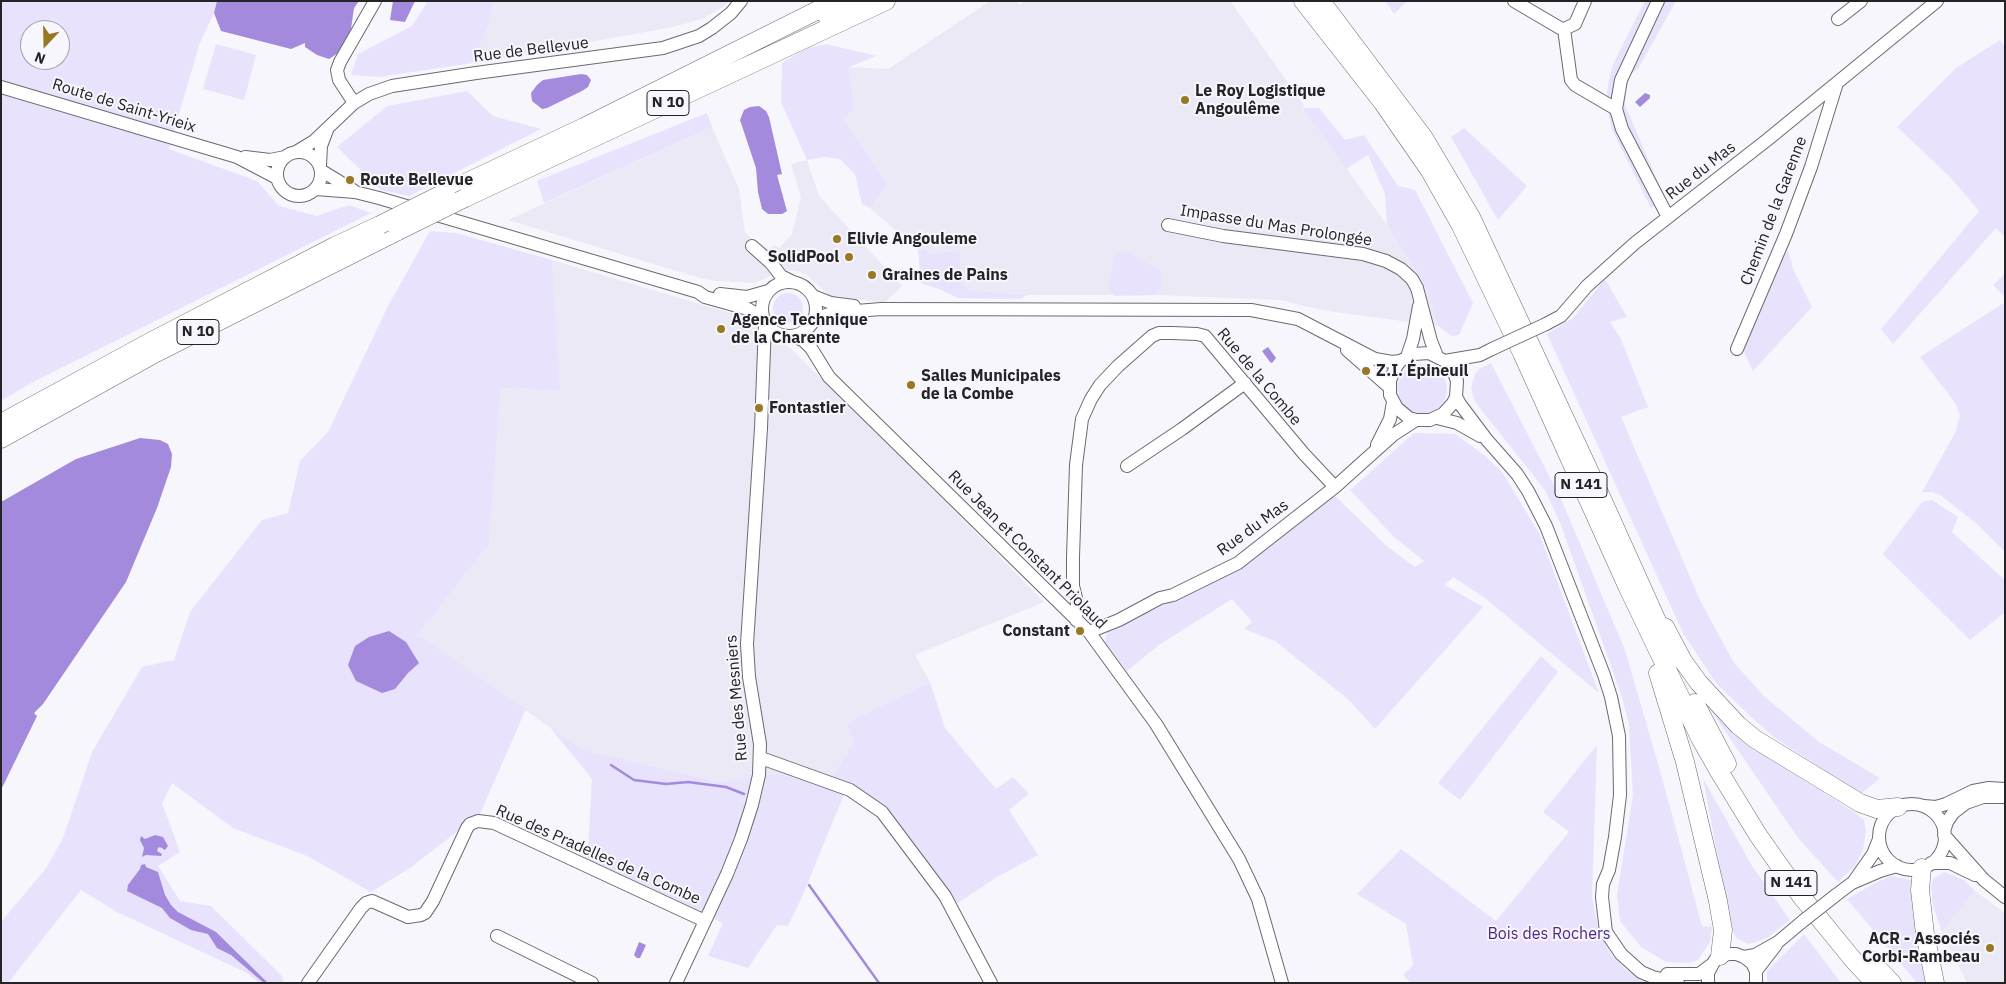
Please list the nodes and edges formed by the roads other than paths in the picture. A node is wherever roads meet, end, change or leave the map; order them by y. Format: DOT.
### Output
graph roads {
  1 [pos="375,1"];
  2 [pos="741,1"];
  3 [pos="836,1"];
  4 [pos="1294,1"];
  5 [pos="1303,1"];
  6 [pos="1315,1"];
  7 [pos="1321,1"];
  8 [pos="1514,1"];
  9 [pos="1586,1"];
  10 [pos="1658,1"];
  11 [pos="1860,1"];
  12 [pos="1937,1"];
  13 [pos="875,3"];
  14 [pos="1838,19"];
  15 [pos="1564,29"];
  16 [pos="1365,59"];
  17 [pos="1837,83"];
  18 [pos="1,86"];
  19 [pos="354,103"];
  20 [pos="1383,103"];
  21 [pos="1616,109"];
  22 [pos="584,126"];
  23 [pos="326,130"];
  24 [pos="291,154"];
  25 [pos="237,156"];
  26 [pos="321,168"];
  27 [pos="277,178"];
  28 [pos="316,190"];
  29 [pos="355,192"];
  30 [pos="1668,217"];
  31 [pos="1168,225"];
  32 [pos="752,246"];
  33 [pos="771,263"];
  34 [pos="794,282"];
  35 [pos="770,290"];
  36 [pos="698,292"];
  37 [pos="813,296"];
  38 [pos="1420,298"];
  39 [pos="881,309"];
  40 [pos="764,320"];
  41 [pos="812,323"];
  42 [pos="790,336"];
  43 [pos="1335,338"];
  44 [pos="811,348"];
  45 [pos="1737,349"];
  46 [pos="1480,355"];
  47 [pos="1441,358"];
  48 [pos="1404,359"];
  49 [pos="762,364"];
  50 [pos="1456,381"];
  51 [pos="1245,383"];
  52 [pos="1389,387"];
  53 [pos="1456,397"];
  54 [pos="1393,402"];
  55 [pos="1437,418"];
  56 [pos="1416,420"];
  57 [pos="1,423"];
  58 [pos="1,439"];
  59 [pos="1486,440"];
  60 [pos="1371,456"];
  61 [pos="1127,466"];
  62 [pos="1335,486"];
  63 [pos="1645,592"];
  64 [pos="1076,620"];
  65 [pos="1646,627"];
  66 [pos="1089,632"];
  67 [pos="760,758"];
  68 [pos="2005,789"];
  69 [pos="2005,797"];
  70 [pos="1898,806"];
  71 [pos="1924,806"];
  72 [pos="1944,833"];
  73 [pos="1879,840"];
  74 [pos="1897,866"];
  75 [pos="1926,866"];
  76 [pos="1609,870"];
  77 [pos="1984,880"];
  78 [pos="1852,883"];
  79 [pos="2005,897"];
  80 [pos="705,921"];
  81 [pos="497,936"];
  82 [pos="1778,942"];
  83 [pos="1744,956"];
  84 [pos="1716,961"];
  85 [pos="1756,977"];
  86 [pos="308,983"];
  87 [pos="592,983"];
  88 [pos="676,983"];
  89 [pos="991,983"];
  90 [pos="1282,983"];
  91 [pos="1678,983"];
  92 [pos="1708,983"];
  93 [pos="1875,983"];
  94 [pos="1892,983"];
  95 [pos="1935,983"];
  1 -- 19 [label="street"];
  2 -- 19 [label="street, Rue de Bellevue"];
  3 -- 22 [label="highway"];
  4 -- 20 [label="highway"];
  5 -- 20 [label="highway"];
  6 -- 16 [label="highway"];
  7 -- 16 [label="highway"];
  8 -- 15 [label="street"];
  9 -- 15 [label="street"];
  10 -- 21 [label="street"];
  11 -- 14 [label="street"];
  12 -- 17 [label="street, Rue du Mas"];
  13 -- 22 [label="highway, N 10"];
  13 -- 58 [label="highway, N 10, bridge"];
  15 -- 21 [label="street"];
  16 -- 63 [label="highway, N 141"];
  17 -- 30 [label="street, Rue du Mas"];
  17 -- 45 [label="street, Chemin de la Garenne"];
  18 -- 25 [label="street, Route de Saint-Yrieix"];
  19 -- 23 [label="street, Rue de Bellevue"];
  20 -- 65 [label="highway, N 141"];
  21 -- 30 [label="street"];
  22 -- 57 [label="highway, N 10, bridge"];
  23 -- 24 [label="street, Rue de Bellevue"];
  23 -- 26 [label="street"];
  24 -- 25 [label="street, Route de Saint-Yrieix"];
  24 -- 26 [label="street"];
  24 -- 27 [label="street"];
  25 -- 27 [label="street, Route de Saint-Yrieix"];
  26 -- 28 [label="street"];
  26 -- 29 [label="street"];
  27 -- 28 [label="street"];
  28 -- 29 [label="street"];
  29 -- 36 [label="street"];
  30 -- 46 [label="street, Rue du Mas, bridge"];
  31 -- 38 [label="street, Impasse du Mas Prolongée"];
  32 -- 33 [label="street"];
  33 -- 34 [label="street"];
  33 -- 35 [label="street"];
  34 -- 35 [label="street"];
  34 -- 37 [label="street"];
  35 -- 36 [label="street"];
  35 -- 40 [label="street"];
  36 -- 40 [label="street"];
  37 -- 39 [label="street"];
  37 -- 41 [label="street"];
  38 -- 47 [label="street, Impasse du Mas Prolongée"];
  38 -- 48 [label="street"];
  39 -- 41 [label="street"];
  39 -- 43 [label="street"];
  40 -- 42 [label="street"];
  40 -- 49 [label="street, Rue des Mesniers"];
  41 -- 42 [label="street"];
  41 -- 44 [label="street, Rue Jean et Constant Priolaud"];
  42 -- 44 [label="street, Rue Jean et Constant Priolaud"];
  42 -- 49 [label="street"];
  43 -- 48 [label="street"];
  43 -- 52 [label="street"];
  44 -- 64 [label="street, Rue Jean et Constant Priolaud"];
  46 -- 47 [label="street, Rue du Mas"];
  46 -- 50 [label="street, Rue du Mas"];
  47 -- 48 [label="street"];
  47 -- 50 [label="street"];
  48 -- 52 [label="street"];
  49 -- 67 [label="street, Rue des Mesniers"];
  50 -- 53 [label="street"];
  51 -- 61 [label="street"];
  51 -- 62 [label="street, Rue de la Combe"];
  51 -- 64 [label="street, Rue de la Combe"];
  52 -- 54 [label="street"];
  53 -- 55 [label="street"];
  53 -- 59 [label="street"];
  54 -- 56 [label="street"];
  54 -- 60 [label="street, Rue du Mas"];
  55 -- 56 [label="street"];
  55 -- 59 [label="street"];
  56 -- 60 [label="street, Rue du Mas"];
  59 -- 76 [label="street"];
  60 -- 62 [label="street, Rue du Mas"];
  62 -- 66 [label="street, Rue du Mas"];
  63 -- 70 [label="highway"];
  63 -- 94 [label="highway, N 141"];
  64 -- 66 [label="street, Rue Jean et Constant Priolaud"];
  65 -- 84 [label="highway"];
  65 -- 93 [label="highway, N 141"];
  66 -- 90 [label="street, Rue Jean et Constant Priolaud"];
  67 -- 80 [label="street, Rue des Mesniers"];
  67 -- 89 [label="street"];
  68 -- 71 [label="street"];
  69 -- 72 [label="street"];
  70 -- 71 [label="street"];
  70 -- 73 [label="street"];
  71 -- 72 [label="street"];
  72 -- 75 [label="street"];
  72 -- 77 [label="street"];
  73 -- 74 [label="street"];
  73 -- 78 [label="street"];
  74 -- 75 [label="street"];
  74 -- 78 [label="street"];
  75 -- 77 [label="street"];
  75 -- 95 [label="highway"];
  76 -- 84 [label="street"];
  76 -- 91 [label="street"];
  77 -- 79 [label="street"];
  78 -- 82 [label="street, bridge"];
  80 -- 86 [label="street, Rue des Pradelles de la Combe"];
  80 -- 88 [label="street, Rue des Mesniers"];
  81 -- 87 [label="street"];
  82 -- 83 [label="street"];
  82 -- 85 [label="street"];
  83 -- 84 [label="street"];
  83 -- 85 [label="street"];
  84 -- 92 [label="street"];
}
